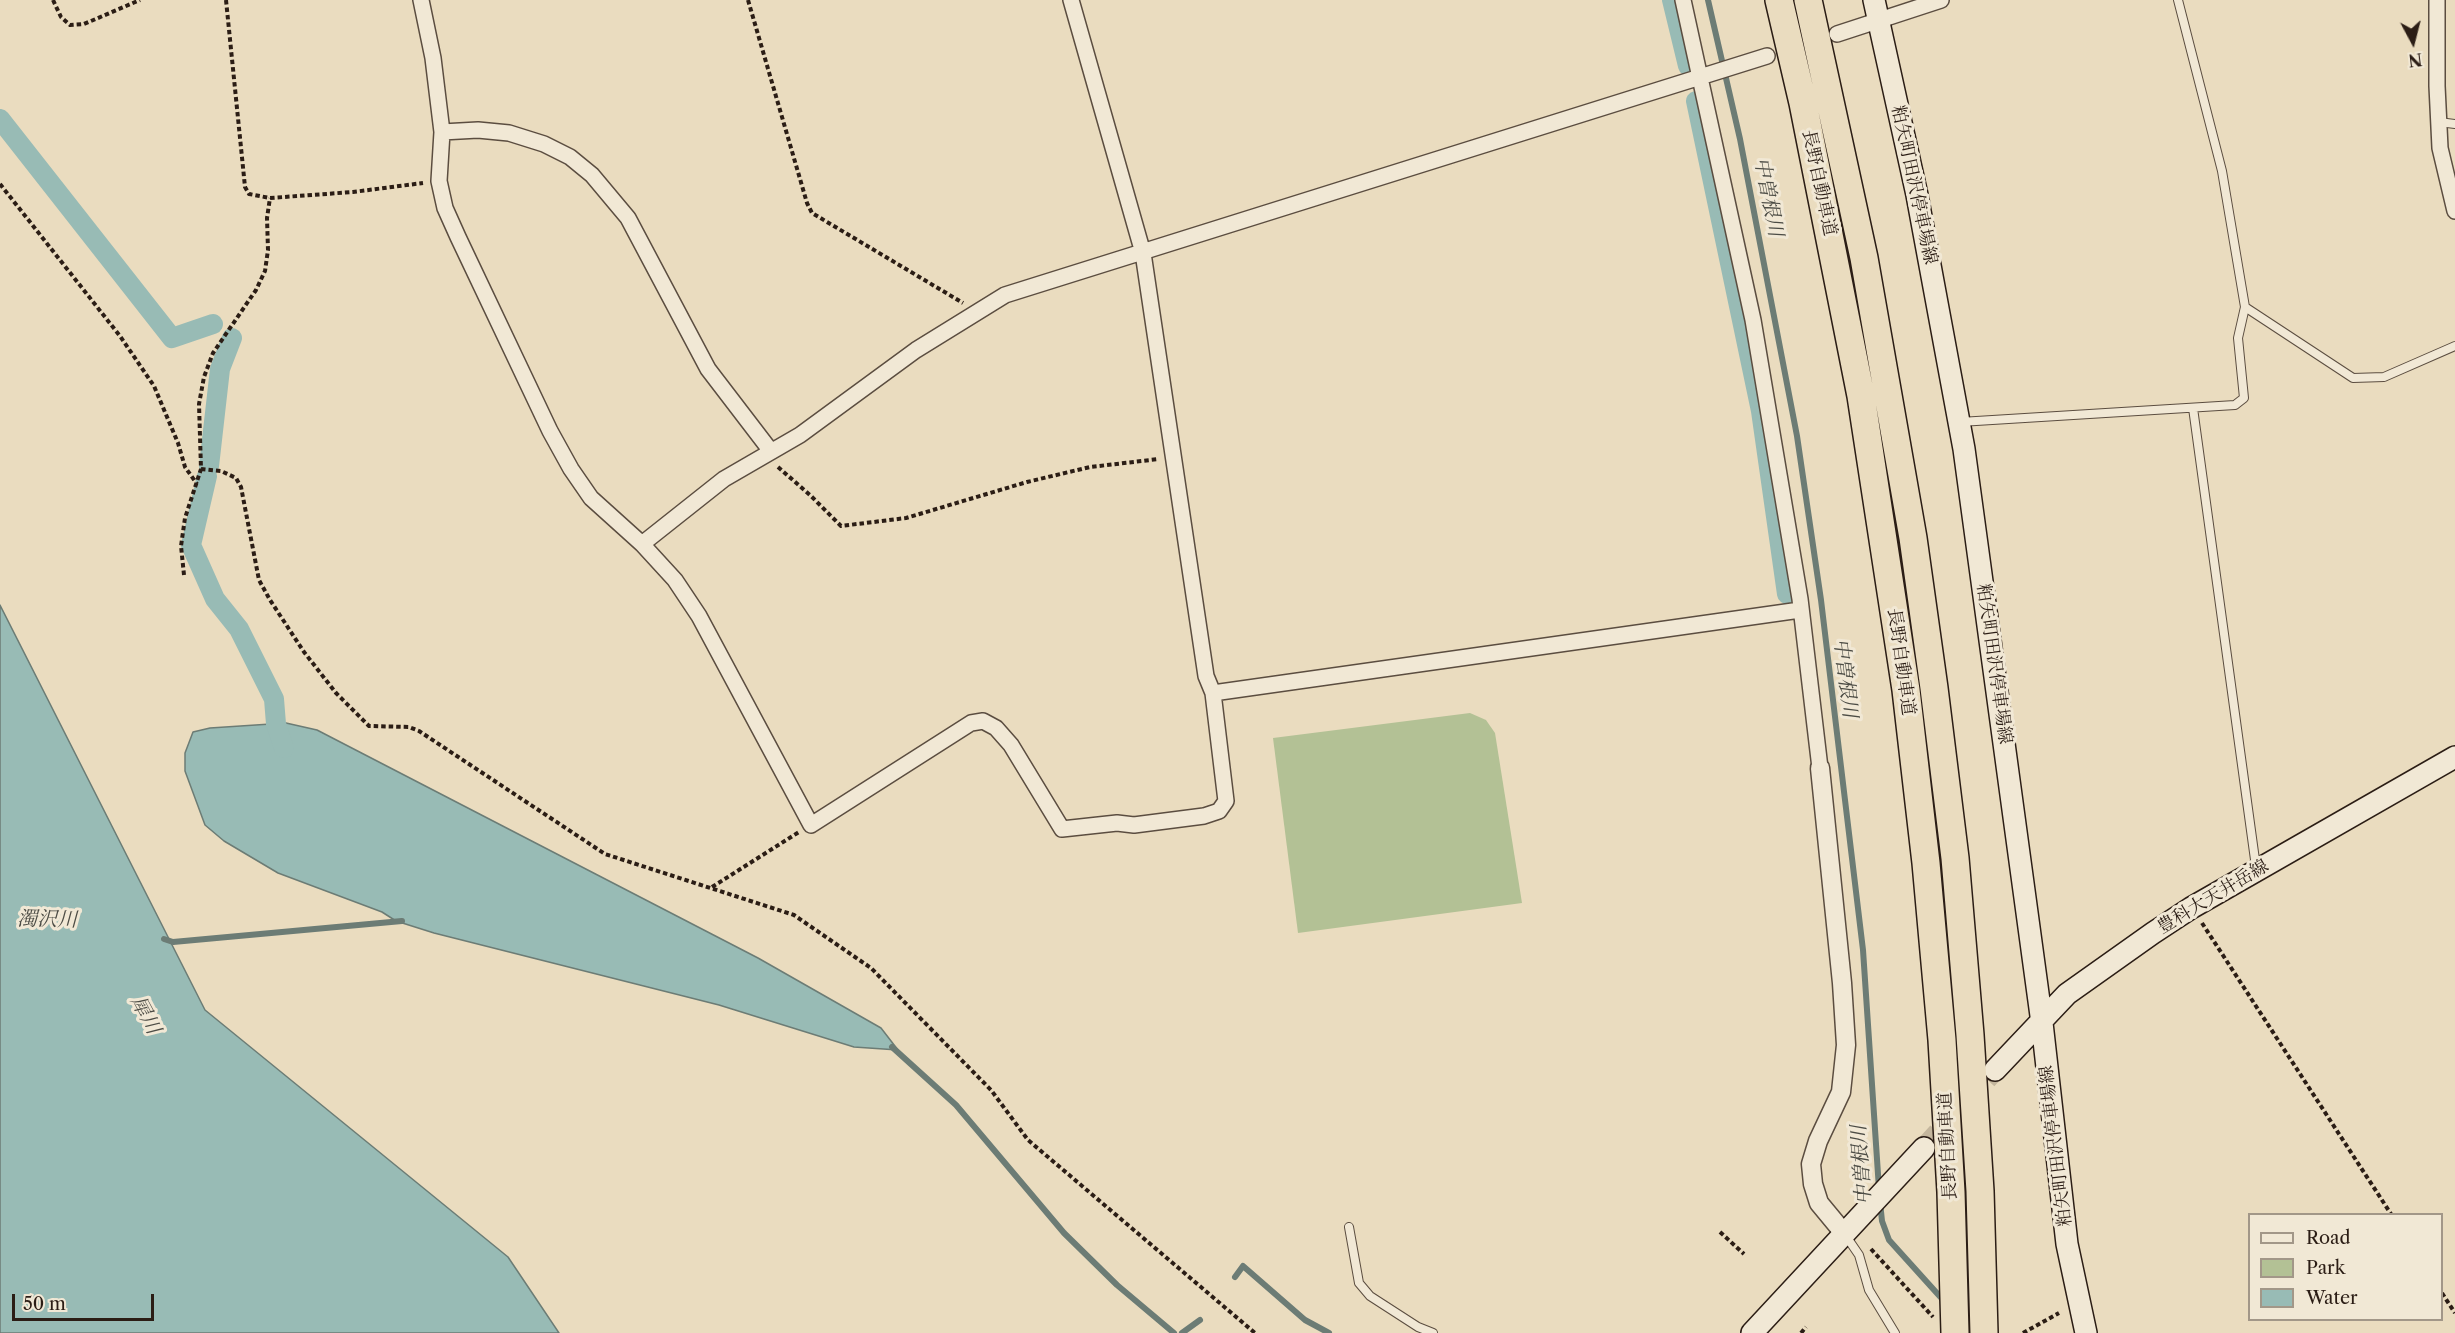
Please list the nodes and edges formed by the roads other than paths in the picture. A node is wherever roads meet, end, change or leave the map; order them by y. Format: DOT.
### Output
graph roads {
  1 [pos="421,0"];
  2 [pos="1071,0"];
  3 [pos="1683,0"];
  4 [pos="1779,0"];
  5 [pos="1808,0"];
  6 [pos="1941,0"];
  7 [pos="2178,0"];
  8 [pos="2437,0"];
  9 [pos="1876,10"];
  10 [pos="1837,34"];
  11 [pos="1767,56"];
  12 [pos="1706,75"];
  13 [pos="2439,122"];
  14 [pos="2455,124"];
  15 [pos="442,132"];
  16 [pos="2455,211"];
  17 [pos="1143,253"];
  18 [pos="2245,307"];
  19 [pos="2455,346"];
  20 [pos="2193,408"];
  21 [pos="1959,422"];
  22 [pos="770,450"];
  23 [pos="642,544"];
  24 [pos="1800,610"];
  25 [pos="1213,693"];
  26 [pos="2455,758"];
  27 [pos="1820,768"];
  28 [pos="2257,871"];
  29 [pos="2042,1023"];
  30 [pos="1995,1070"];
  31 [pos="1924,1148"];
  32 [pos="1349,1227"];
  33 [pos="1846,1229"];
  34 [pos="1984,1324"];
  35 [pos="1945,1326"];
  36 [pos="1433,1333"];
  37 [pos="1752,1333"];
  38 [pos="1896,1333"];
  39 [pos="2086,1333"];
  1 -- 15 [label="street"];
  2 -- 17 [label="street"];
  3 -- 12 [label="street"];
  4 -- 35 [label="highway, 長野自動車道"];
  5 -- 34 [label="highway, 長野自動車道"];
  6 -- 9 [label="street"];
  7 -- 18 [label="lane"];
  8 -- 13 [label="street"];
  9 -- 10 [label="street"];
  9 -- 21 [label="main road, 粕矢町田沢停車場線"];
  11 -- 12 [label="street"];
  12 -- 17 [label="street"];
  12 -- 24 [label="street"];
  13 -- 14 [label="lane"];
  13 -- 16 [label="street"];
  15 -- 22 [label="street"];
  15 -- 23 [label="street"];
  17 -- 22 [label="street"];
  17 -- 25 [label="street"];
  18 -- 19 [label="lane"];
  18 -- 20 [label="lane"];
  20 -- 21 [label="lane"];
  20 -- 28 [label="lane"];
  21 -- 29 [label="main road, 粕矢町田沢停車場線"];
  22 -- 23 [label="street"];
  23 -- 25 [label="street"];
  24 -- 25 [label="street"];
  24 -- 27 [label="street"];
  26 -- 28 [label="main road, 豊科大天井岳線"];
  27 -- 33 [label="street"];
  28 -- 29 [label="main road, 豊科大天井岳線"];
  29 -- 30 [label="main road, 豊科大天井岳線"];
  29 -- 39 [label="main road, 粕矢町田沢停車場線"];
  31 -- 33 [label="main road"];
  32 -- 36 [label="lane"];
  33 -- 37 [label="main road"];
  33 -- 38 [label="lane"];
}
